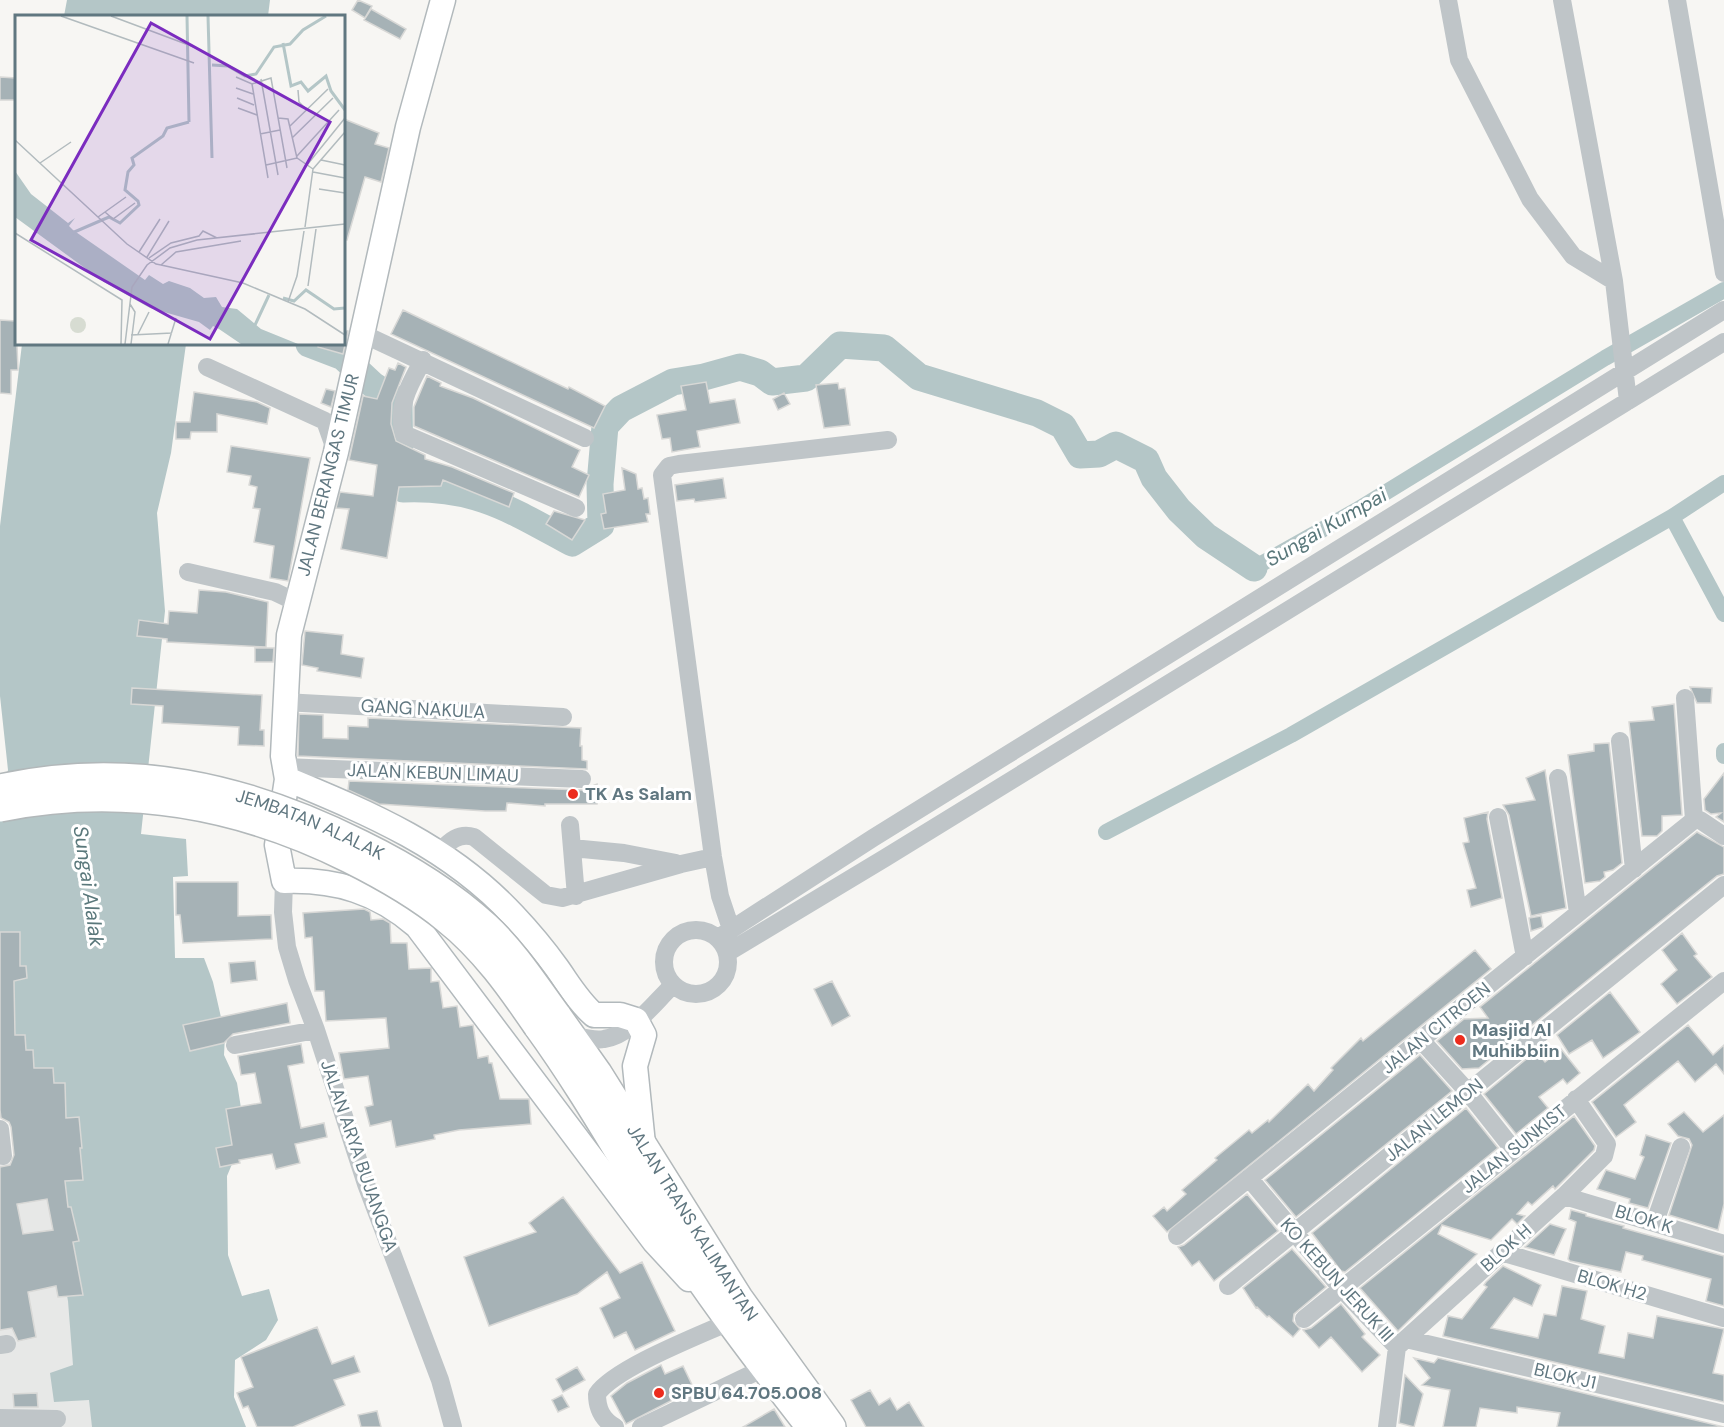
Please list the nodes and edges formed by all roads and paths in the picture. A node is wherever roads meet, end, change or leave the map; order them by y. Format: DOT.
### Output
graph roads {
  1 [pos="443,0"];
  2 [pos="1448,0"];
  3 [pos="1562,0"];
  4 [pos="1677,0"];
  5 [pos="1724,273"];
  6 [pos="1614,281"];
  7 [pos="1724,310"];
  8 [pos="1724,321"];
  9 [pos="363,334"];
  10 [pos="1723,342"];
  11 [pos="1623,355"];
  12 [pos="423,360"];
  13 [pos="207,368"];
  14 [pos="1628,401"];
  15 [pos="585,438"];
  16 [pos="888,440"];
  17 [pos="336,452"];
  18 [pos="576,508"];
  19 [pos="188,572"];
  20 [pos="296,602"];
  21 [pos="1685,698"];
  22 [pos="284,702"];
  23 [pos="563,717"];
  24 [pos="1620,741"];
  25 [pos="286,773"];
  26 [pos="1558,778"];
  27 [pos="582,779"];
  28 [pos="0,788"];
  29 [pos="0,808"];
  30 [pos="1498,817"];
  31 [pos="1694,820"];
  32 [pos="570,825"];
  33 [pos="1724,836"];
  34 [pos="572,848"];
  35 [pos="438,853"];
  36 [pos="713,857"];
  37 [pos="681,864"];
  38 [pos="1634,869"];
  39 [pos="284,881"];
  40 [pos="1724,885"];
  41 [pos="576,896"];
  42 [pos="1578,913"];
  43 [pos="725,940"];
  44 [pos="1525,957"];
  45 [pos="1724,981"];
  46 [pos="673,985"];
  47 [pos="636,1020"];
  48 [pos="555,1025"];
  49 [pos="316,1030"];
  50 [pos="1421,1040"];
  51 [pos="235,1045"];
  52 [pos="1468,1092"];
  53 [pos="1576,1099"];
  54 [pos="0,1129"];
  55 [pos="643,1146"];
  56 [pos="1681,1147"];
  57 [pos="1514,1149"];
  58 [pos="5,1155"];
  59 [pos="1249,1178"];
  60 [pos="1564,1196"];
  61 [pos="1655,1222"];
  62 [pos="1294,1232"];
  63 [pos="1178,1236"];
  64 [pos="1724,1243"];
  65 [pos="1501,1252"];
  66 [pos="704,1285"];
  67 [pos="1228,1286"];
  68 [pos="1341,1287"];
  69 [pos="1724,1318"];
  70 [pos="1304,1319"];
  71 [pos="729,1322"];
  72 [pos="1401,1343"];
  73 [pos="764,1368"];
  74 [pos="1724,1414"];
  75 [pos="0,1418"];
  76 [pos="57,1419"];
  77 [pos="453,1427"];
  78 [pos="615,1427"];
  79 [pos="641,1427"];
  80 [pos="810,1427"];
  81 [pos="832,1427"];
  82 [pos="1387,1427"];
  1 -- 9 [label="main road, JALAN BERANGAS TIMUR"];
  2 -- 6 [label="street"];
  3 -- 6 [label="street"];
  4 -- 5 [label="street"];
  6 -- 11 [label="street"];
  7 -- 11 [label="street"];
  8 -- 10 [label="street"];
  9 -- 12 [label="street"];
  9 -- 17 [label="main road, JALAN BERANGAS TIMUR"];
  10 -- 14 [label="street"];
  11 -- 14 [label="street"];
  11 -- 43 [label="street"];
  12 -- 15 [label="street"];
  12 -- 18 [label="street"];
  13 -- 17 [label="street"];
  14 -- 43 [label="street"];
  16 -- 36 [label="street"];
  17 -- 20 [label="main road, JALAN BERANGAS TIMUR"];
  19 -- 20 [label="street"];
  20 -- 22 [label="main road, JALAN BERANGAS TIMUR"];
  21 -- 31 [label="street"];
  22 -- 23 [label="street, GANG NAKULA"];
  22 -- 25 [label="main road, JALAN BERANGAS TIMUR"];
  24 -- 38 [label="street"];
  25 -- 27 [label="street, JALAN KEBUN LIMAU"];
  25 -- 35 [label="main road"];
  25 -- 39 [label="main road, JALAN BERANGAS TIMUR"];
  26 -- 42 [label="street"];
  28 -- 48 [label="highway, JEMBATAN ALALAK, bridge"];
  29 -- 48 [label="highway, JEMBATAN ALALAK, bridge"];
  30 -- 44 [label="street"];
  31 -- 33 [label="street"];
  31 -- 38 [label="street, JALAN CITROEN"];
  32 -- 34 [label="street"];
  34 -- 37 [label="street"];
  34 -- 41 [label="street"];
  35 -- 41 [label="street"];
  35 -- 47 [label="main road"];
  36 -- 37 [label="street"];
  36 -- 43 [label="street"];
  37 -- 41 [label="street"];
  38 -- 42 [label="street, JALAN CITROEN"];
  39 -- 49 [label="street, JALAN ARYA BUJANGGA"];
  39 -- 66 [label="main road"];
  40 -- 52 [label="street, JALAN LEMON"];
  42 -- 44 [label="street, JALAN CITROEN"];
  43 -- 46 [label="street"];
  43 -- 46 [label="street"];
  44 -- 50 [label="street, JALAN CITROEN"];
  45 -- 53 [label="street, JALAN SUNKIST"];
  46 -- 47 [label="street"];
  47 -- 48 [label="street"];
  47 -- 55 [label="main road"];
  48 -- 55 [label="highway, JALAN TRANS KALIMANTAN"];
  48 -- 66 [label="highway, JALAN TRANS KALIMANTAN"];
  49 -- 51 [label="street"];
  49 -- 77 [label="street, JALAN ARYA BUJANGGA"];
  50 -- 52 [label="street"];
  50 -- 59 [label="street, JALAN CITROEN"];
  52 -- 57 [label="street"];
  52 -- 62 [label="street, JALAN LEMON"];
  53 -- 57 [label="street, JALAN SUNKIST"];
  53 -- 60 [label="street, BLOK H"];
  54 -- 58 [label="street"];
  55 -- 81 [label="highway, JALAN TRANS KALIMANTAN"];
  56 -- 61 [label="street"];
  57 -- 68 [label="street, JALAN SUNKIST"];
  59 -- 62 [label="street, KO KEBUN JERUK III"];
  59 -- 63 [label="street, JALAN CITROEN"];
  60 -- 61 [label="street, BLOK K"];
  60 -- 65 [label="street, BLOK H"];
  61 -- 64 [label="street, BLOK K"];
  62 -- 67 [label="street, JALAN LEMON"];
  62 -- 68 [label="street, KO KEBUN JERUK III"];
  65 -- 69 [label="street, BLOK H2"];
  65 -- 72 [label="street, BLOK H"];
  66 -- 71 [label="highway, JALAN TRANS KALIMANTAN"];
  68 -- 70 [label="street, JALAN SUNKIST"];
  68 -- 72 [label="street, KO KEBUN JERUK III"];
  71 -- 73 [label="highway, JALAN TRANS KALIMANTAN"];
  71 -- 78 [label="street"];
  72 -- 74 [label="street, BLOK J1"];
  72 -- 82 [label="street, KO KEBUN JERUK III"];
  73 -- 79 [label="street"];
  73 -- 80 [label="highway, JALAN TRANS KALIMANTAN"];
  75 -- 76 [label="street"];
}
